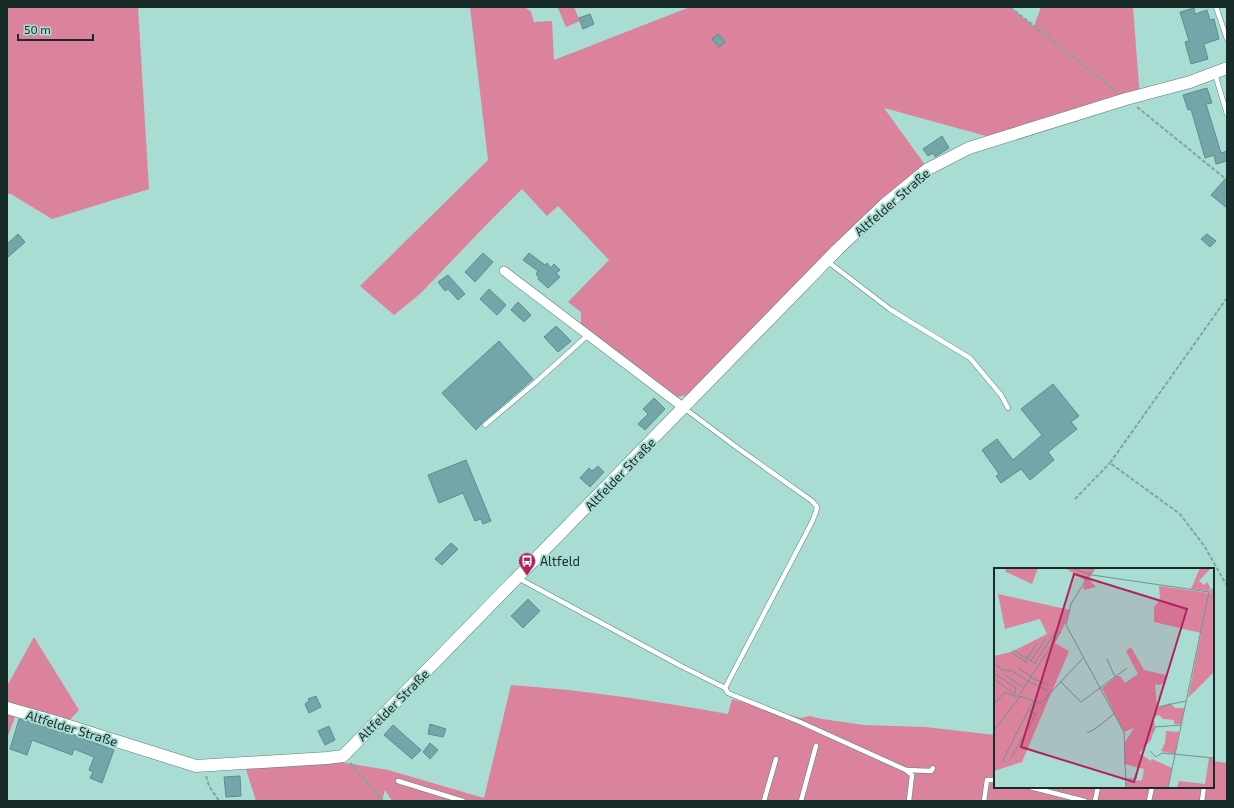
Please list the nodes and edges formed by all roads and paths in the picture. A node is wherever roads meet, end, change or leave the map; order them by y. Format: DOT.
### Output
graph roads {
  1 [pos="1216,7"];
  2 [pos="1227,40"];
  3 [pos="1227,68"];
  4 [pos="1215,73"];
  5 [pos="1227,114"];
  6 [pos="827,261"];
  7 [pos="504,271"];
  8 [pos="1227,298"];
  9 [pos="588,335"];
  10 [pos="684,408"];
  11 [pos="1008,408"];
  12 [pos="484,425"];
  13 [pos="1110,463"];
  14 [pos="1075,499"];
  15 [pos="518,578"];
  16 [pos="1227,586"];
  17 [pos="725,688"];
  18 [pos="7,708"];
  19 [pos="816,746"];
  20 [pos="344,756"];
  21 [pos="776,759"];
  22 [pos="203,766"];
  23 [pos="933,768"];
  24 [pos="906,770"];
  25 [pos="994,780"];
  26 [pos="398,781"];
  27 [pos="1034,788"];
  28 [pos="1098,788"];
  29 [pos="1152,788"];
  30 [pos="1204,788"];
  31 [pos="219,801"];
  32 [pos="383,801"];
  33 [pos="463,801"];
  34 [pos="764,801"];
  35 [pos="801,801"];
  36 [pos="909,801"];
  37 [pos="984,801"];
  38 [pos="1085,801"];
  39 [pos="1094,801"];
  40 [pos="1149,801"];
  41 [pos="1202,801"];
  1 -- 2 [label="lane"];
  3 -- 4 [label="street, Altfelder Straße"];
  4 -- 5 [label="lane"];
  4 -- 6 [label="street, Altfelder Straße"];
  6 -- 10 [label="street, Altfelder Straße"];
  6 -- 11 [label="lane"];
  7 -- 9 [label="street"];
  8 -- 13 [label="path"];
  9 -- 10 [label="street"];
  9 -- 12 [label="lane"];
  10 -- 15 [label="street, Altfelder Straße"];
  10 -- 17 [label="lane"];
  13 -- 14 [label="path"];
  13 -- 16 [label="path"];
  15 -- 17 [label="lane"];
  15 -- 20 [label="street, Altfelder Straße"];
  17 -- 24 [label="lane"];
  18 -- 22 [label="street, Altfelder Straße"];
  19 -- 35 [label="lane"];
  20 -- 22 [label="street, Altfelder Straße"];
  20 -- 32 [label="path"];
  21 -- 34 [label="lane"];
  22 -- 31 [label="path"];
  23 -- 24 [label="lane"];
  24 -- 36 [label="lane"];
  25 -- 37 [label="lane"];
  26 -- 33 [label="lane"];
  27 -- 38 [label="lane"];
  28 -- 39 [label="lane"];
  29 -- 40 [label="lane"];
  30 -- 41 [label="lane"];
}
